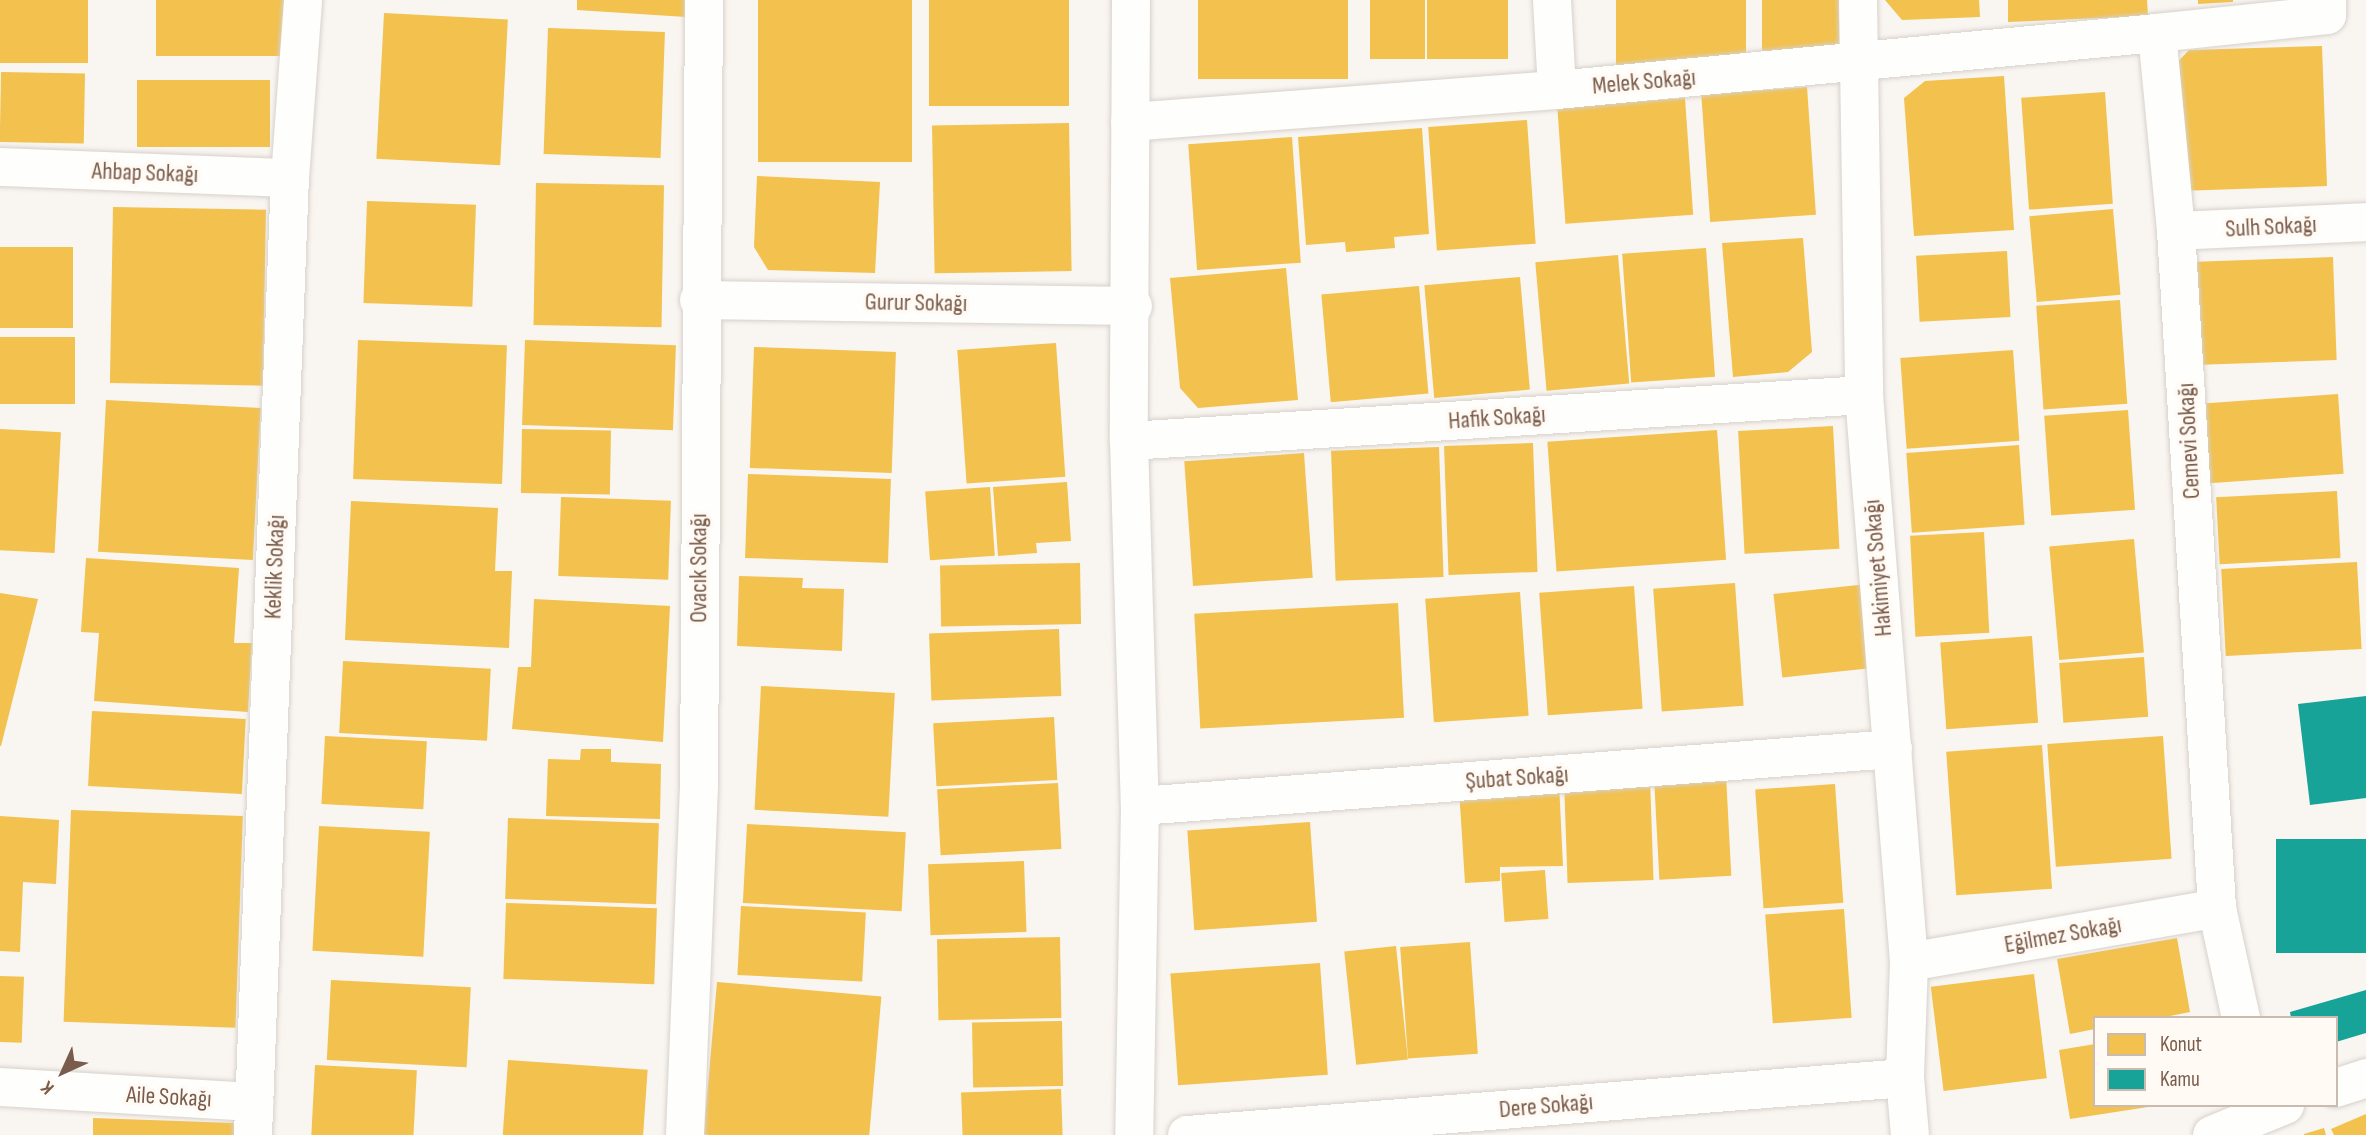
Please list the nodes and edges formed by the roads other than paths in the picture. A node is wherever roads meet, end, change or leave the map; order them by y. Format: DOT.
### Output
graph roads {
  1 [pos="303,0"];
  2 [pos="705,0"];
  3 [pos="1131,0"];
  4 [pos="1552,0"];
  5 [pos="1858,0"];
  6 [pos="2327,8"];
  7 [pos="2157,33"];
  8 [pos="1861,62"];
  9 [pos="1558,90"];
  10 [pos="1130,122"];
  11 [pos="0,167"];
  12 [pos="290,178"];
  13 [pos="2366,222"];
  14 [pos="2176,231"];
  15 [pos="699,300"];
  16 [pos="1133,306"];
  17 [pos="1864,395"];
  18 [pos="1129,441"];
  19 [pos="1893,749"];
  20 [pos="1140,806"];
  21 [pos="2217,908"];
  22 [pos="1909,962"];
  23 [pos="2241,1016"];
  24 [pos="1905,1078"];
  25 [pos="2366,1078"];
  26 [pos="0,1087"];
  27 [pos="2338,1087"];
  28 [pos="2268,1108"];
  29 [pos="254,1118"];
  30 [pos="685,1135"];
  31 [pos="1134,1135"];
  32 [pos="1187,1135"];
  33 [pos="1910,1135"];
  34 [pos="2212,1135"];
  1 -- 12 [label="street, Keklik Sokağı"];
  2 -- 15 [label="street, Ovacık Sokağı"];
  3 -- 10 [label="street"];
  4 -- 9 [label="street"];
  5 -- 8 [label="street, Hakimiyet Sokağı"];
  6 -- 7 [label="street"];
  7 -- 8 [label="street, Melek Sokağı"];
  7 -- 14 [label="street, Cemevi Sokağı"];
  8 -- 9 [label="street, Melek Sokağı"];
  8 -- 17 [label="street, Hakimiyet Sokağı"];
  9 -- 10 [label="street, Melek Sokağı"];
  10 -- 16 [label="street"];
  11 -- 12 [label="street, Ahbap Sokağı"];
  12 -- 29 [label="street, Keklik Sokağı"];
  13 -- 14 [label="street, Sulh Sokağı"];
  14 -- 21 [label="street, Cemevi Sokağı"];
  15 -- 16 [label="street, Gurur Sokağı"];
  15 -- 30 [label="street, Ovacık Sokağı"];
  16 -- 18 [label="street"];
  17 -- 18 [label="street, Hafik Sokağı"];
  17 -- 19 [label="street, Hakimiyet Sokağı"];
  18 -- 20 [label="street"];
  19 -- 20 [label="street, Şubat Sokağı"];
  19 -- 22 [label="street, Hakimiyet Sokağı"];
  20 -- 31 [label="street"];
  21 -- 22 [label="street, Eğilmez Sokağı"];
  21 -- 23 [label="street, Cemevi Sokağı"];
  22 -- 24 [label="street, Hakimiyet Sokağı"];
  24 -- 32 [label="street, Dere Sokağı"];
  24 -- 33 [label="street, Hakimiyet Sokağı"];
  25 -- 27 [label="street"];
  26 -- 29 [label="street, Aile Sokağı"];
  28 -- 34 [label="street"];
}
